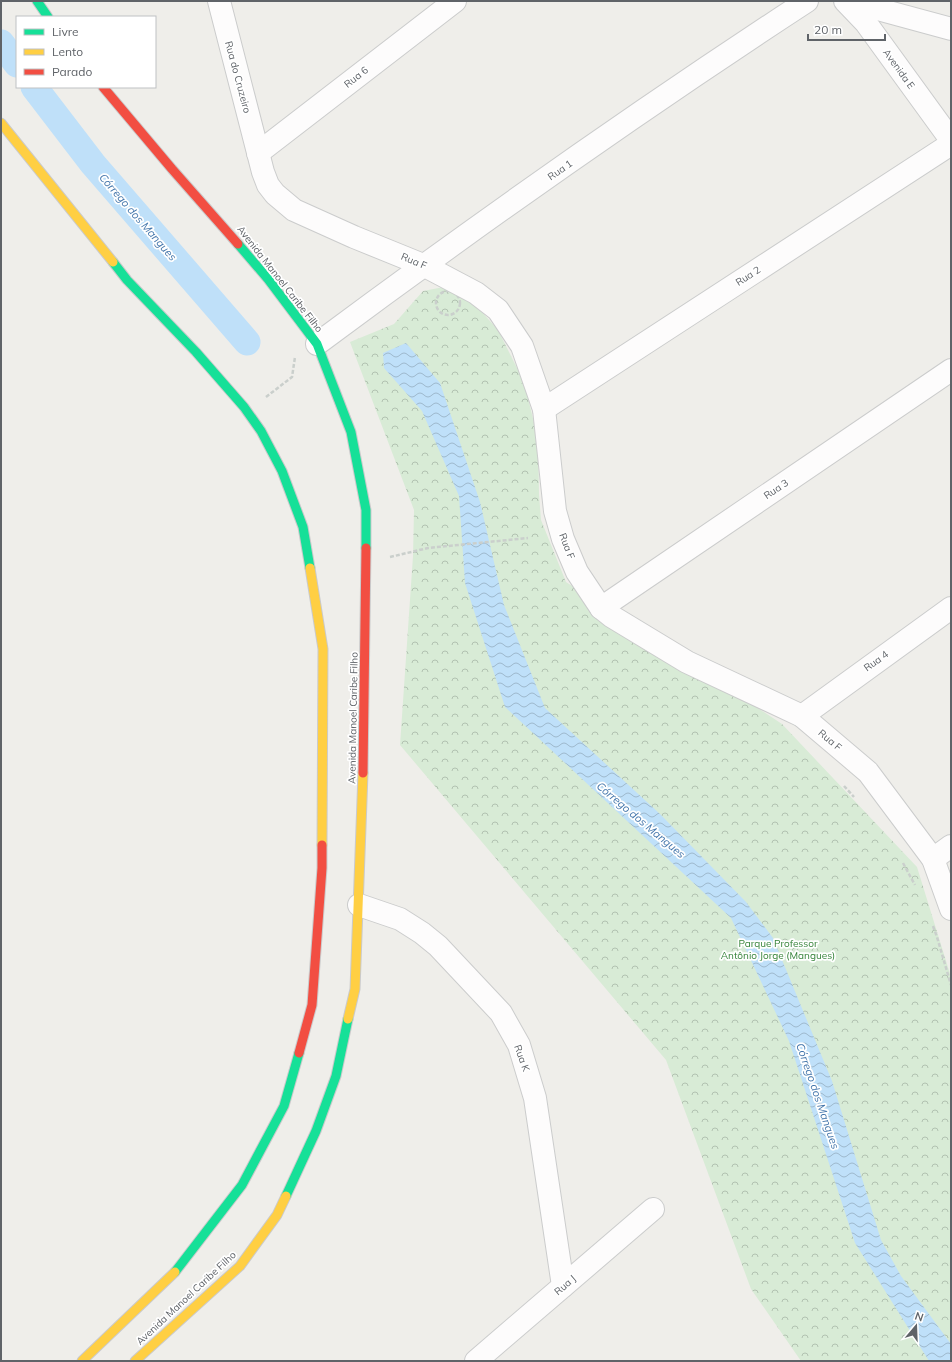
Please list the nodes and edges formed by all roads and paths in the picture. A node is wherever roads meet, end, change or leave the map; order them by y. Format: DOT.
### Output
graph roads {
  1 [pos="36,1"];
  2 [pos="219,1"];
  3 [pos="455,1"];
  4 [pos="807,1"];
  5 [pos="845,1"];
  6 [pos="848,1"];
  7 [pos="47,16"];
  8 [pos="951,29"];
  9 [pos="104,88"];
  10 [pos="1,123"];
  11 [pos="951,140"];
  12 [pos="951,144"];
  13 [pos="258,153"];
  14 [pos="423,265"];
  15 [pos="300,322"];
  16 [pos="317,344"];
  17 [pos="951,370"];
  18 [pos="244,407"];
  19 [pos="544,409"];
  20 [pos="528,538"];
  21 [pos="366,563"];
  22 [pos="601,608"];
  23 [pos="951,608"];
  24 [pos="802,716"];
  25 [pos="951,846"];
  26 [pos="933,859"];
  27 [pos="359,905"];
  28 [pos="951,909"];
  29 [pos="653,1209"];
  30 [pos="563,1286"];
  31 [pos="82,1361"];
  32 [pos="135,1361"];
  33 [pos="476,1361"];
  1 -- 7 [label="main road"];
  2 -- 13 [label="street, Rua do Cruzeiro"];
  3 -- 13 [label="street, Rua 6"];
  4 -- 14 [label="street, Rua 1"];
  5 -- 11 [label="street, Avenida E"];
  6 -- 8 [label="street"];
  9 -- 15 [label="main road, Avenida Manoel Caribe Filho"];
  10 -- 18 [label="main road"];
  12 -- 19 [label="street, Rua 2"];
  13 -- 14 [label="street, Rua F"];
  14 -- 16 [label="street, Rua 1"];
  14 -- 19 [label="street, Rua F"];
  15 -- 16 [label="main road, Avenida Manoel Caribe Filho"];
  15 -- 18 [label="path"];
  16 -- 21 [label="main road, Avenida Manoel Caribe Filho"];
  17 -- 22 [label="street, Rua 3"];
  18 -- 31 [label="main road"];
  19 -- 22 [label="street, Rua F"];
  20 -- 21 [label="path"];
  21 -- 27 [label="main road, Avenida Manoel Caribe Filho"];
  22 -- 24 [label="street, Rua F"];
  23 -- 24 [label="street, Rua 4"];
  24 -- 26 [label="street, Rua F"];
  25 -- 26 [label="street"];
  26 -- 28 [label="street, Rua F"];
  27 -- 30 [label="street, Rua K"];
  27 -- 32 [label="main road, Avenida Manoel Caribe Filho"];
  29 -- 30 [label="street, Rua J"];
  30 -- 33 [label="street, Rua J"];
}
